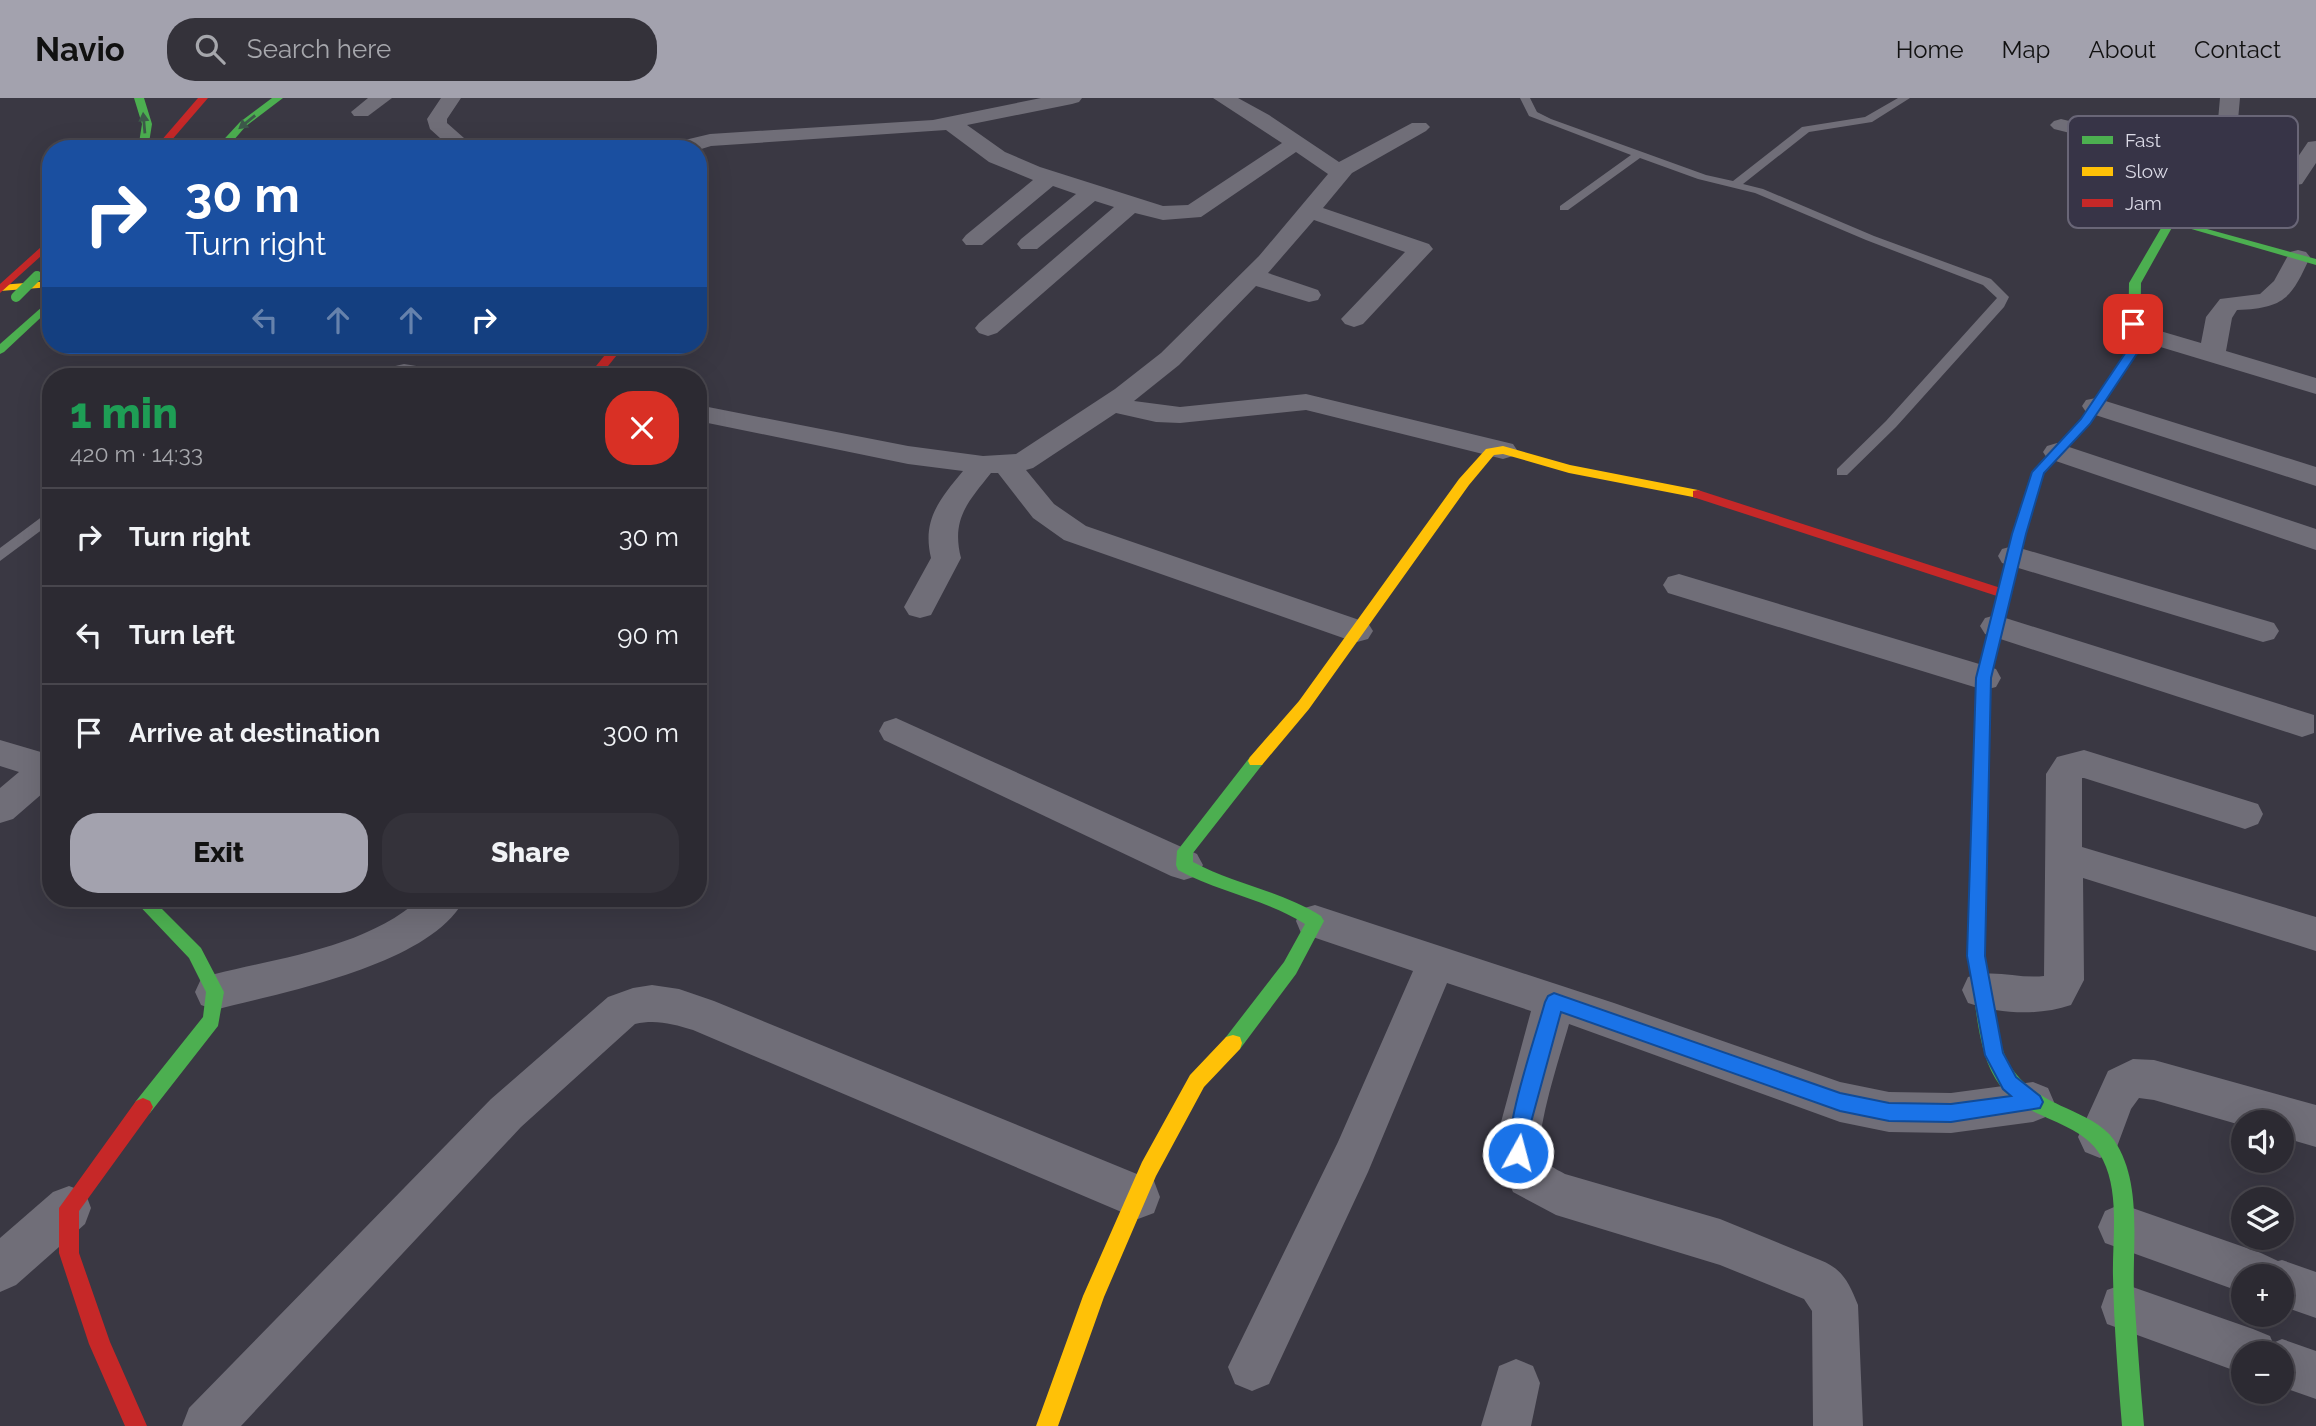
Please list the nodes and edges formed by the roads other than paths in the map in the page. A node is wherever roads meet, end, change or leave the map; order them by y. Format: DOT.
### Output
graph roads {
  1 [pos="139,98"];
  2 [pos="203,98"];
  3 [pos="278,98"];
  4 [pos="382,98"];
  5 [pos="451,98"];
  6 [pos="1072,98"];
  7 [pos="1223,98"];
  8 [pos="1525,98"];
  9 [pos="1905,98"];
  10 [pos="2230,98"];
  11 [pos="361,112"];
  12 [pos="2228,116"];
  13 [pos="952,124"];
  14 [pos="2061,125"];
  15 [pos="1419,127"];
  16 [pos="2068,127"];
  17 [pos="144,140"];
  18 [pos="167,140"];
  19 [pos="228,140"];
  20 [pos="451,140"];
  21 [pos="707,141"];
  22 [pos="1296,143"];
  23 [pos="2316,147"];
  24 [pos="1639,154"];
  25 [pos="1341,170"];
  26 [pos="2298,173"];
  27 [pos="1049,178"];
  28 [pos="1735,184"];
  29 [pos="1092,192"];
  30 [pos="1130,205"];
  31 [pos="1564,208"];
  32 [pos="1309,211"];
  33 [pos="2166,228"];
  34 [pos="2199,228"];
  35 [pos="974,240"];
  36 [pos="1029,244"];
  37 [pos="42,251"];
  38 [pos="2307,259"];
  39 [pos="1252,276"];
  40 [pos="42,281"];
  41 [pos="5,290"];
  42 [pos="1309,295"];
  43 [pos="42,310"];
  44 [pos="0,312"];
  45 [pos="1354,319"];
  46 [pos="988,328"];
  47 [pos="42,330"];
  48 [pos="2133,331"];
  49 [pos="0,350"];
  50 [pos="612,354"];
  51 [pos="2212,355"];
  52 [pos="0,365"];
  53 [pos="600,368"];
  54 [pos="2316,386"];
  55 [pos="1110,404"];
  56 [pos="2096,406"];
  57 [pos="707,416"];
  58 [pos="1503,450"];
  59 [pos="2057,452"];
  60 [pos="995,464"];
  61 [pos="1842,472"];
  62 [pos="2316,477"];
  63 [pos="42,522"];
  64 [pos="2316,540"];
  65 [pos="0,556"];
  66 [pos="2013,556"];
  67 [pos="1679,585"];
  68 [pos="2005,594"];
  69 [pos="920,607"];
  70 [pos="1996,626"];
  71 [pos="1357,631"];
  72 [pos="2263,631"];
  73 [pos="1984,678"];
  74 [pos="2302,724"];
  75 [pos="895,731"];
  76 [pos="0,753"];
  77 [pos="42,767"];
  78 [pos="42,775"];
  79 [pos="0,810"];
  80 [pos="2245,814"];
  81 [pos="2064,857"];
  82 [pos="1184,865"];
  83 [pos="149,907"];
  84 [pos="436,907"];
  85 [pos="1315,921"];
  86 [pos="2316,934"];
  87 [pos="1436,962"];
  88 [pos="1982,990"];
  89 [pos="215,992"];
  90 [pos="1554,1002"];
  91 [pos="2033,1102"];
  92 [pos="2316,1126"];
  93 [pos="2100,1137"];
  94 [pos="1138,1197"];
  95 [pos="69,1208"];
  96 [pos="2121,1227"];
  97 [pos="2231,1266"];
  98 [pos="0,1269"];
  99 [pos="2294,1287"];
  100 [pos="2316,1295"];
  101 [pos="2124,1307"];
  102 [pos="2231,1345"];
  103 [pos="1252,1367"];
  104 [pos="2294,1367"];
  105 [pos="2316,1375"];
  106 [pos="136,1426"];
  107 [pos="207,1426"];
  108 [pos="1047,1426"];
  109 [pos="1838,1426"];
  110 [pos="2133,1426"];
  17 -- 1 [label="main road, one-way"];
  2 -- 18 [label="main road"];
  3 -- 19 [label="main road, one-way"];
  4 -- 11 [label="street"];
  5 -- 20 [label="street"];
  6 -- 13 [label="street"];
  7 -- 22 [label="street"];
  8 -- 24 [label="lane"];
  9 -- 28 [label="lane"];
  10 -- 12 [label="street"];
  13 -- 21 [label="street"];
  13 -- 27 [label="street"];
  14 -- 16 [label="street"];
  15 -- 25 [label="street"];
  22 -- 25 [label="street"];
  22 -- 30 [label="street"];
  23 -- 26 [label="street"];
  24 -- 28 [label="lane"];
  24 -- 31 [label="lane"];
  25 -- 32 [label="street"];
  27 -- 29 [label="street"];
  27 -- 35 [label="street"];
  28 -- 61 [label="lane"];
  29 -- 30 [label="street"];
  29 -- 36 [label="street"];
  30 -- 46 [label="street"];
  32 -- 39 [label="street"];
  32 -- 45 [label="street"];
  33 -- 48 [label="main road"];
  34 -- 38 [label="main road"];
  37 -- 41 [label="main road"];
  38 -- 51 [label="street"];
  39 -- 42 [label="street"];
  39 -- 55 [label="street"];
  40 -- 41 [label="main road, bridge"];
  41 -- 44 [label="main road"];
  43 -- 49 [label="main road"];
  47 -- 52 [label="main road"];
  48 -- 51 [label="street"];
  48 -- 56 [label="main road"];
  50 -- 53 [label="main road"];
  51 -- 54 [label="street"];
  55 -- 58 [label="street"];
  55 -- 60 [label="street"];
  56 -- 59 [label="main road"];
  56 -- 62 [label="street"];
  57 -- 60 [label="street"];
  58 -- 68 [label="main road"];
  58 -- 71 [label="main road"];
  59 -- 64 [label="street"];
  59 -- 66 [label="main road"];
  60 -- 69 [label="street"];
  60 -- 71 [label="street"];
  63 -- 65 [label="lane"];
  66 -- 68 [label="main road"];
  66 -- 72 [label="street"];
  67 -- 73 [label="street"];
  68 -- 70 [label="main road"];
  70 -- 73 [label="main road"];
  70 -- 74 [label="street"];
  71 -- 82 [label="main road"];
  73 -- 88 [label="main road"];
  75 -- 82 [label="street"];
  76 -- 77 [label="street"];
  78 -- 79 [label="street"];
  80 -- 81 [label="street"];
  81 -- 86 [label="street"];
  81 -- 88 [label="street"];
  82 -- 85 [label="main road"];
  83 -- 89 [label="main road"];
  84 -- 89 [label="street"];
  85 -- 87 [label="street"];
  85 -- 94 [label="main road"];
  87 -- 90 [label="street"];
  87 -- 103 [label="street"];
  88 -- 91 [label="main road"];
  89 -- 95 [label="main road"];
  90 -- 91 [label="street"];
  90 -- 109 [label="street"];
  91 -- 93 [label="main road"];
  92 -- 93 [label="street"];
  93 -- 96 [label="main road"];
  94 -- 107 [label="street"];
  94 -- 108 [label="main road"];
  95 -- 98 [label="street"];
  95 -- 106 [label="main road"];
  96 -- 97 [label="street"];
  96 -- 101 [label="main road"];
  99 -- 100 [label="street"];
  101 -- 102 [label="street"];
  101 -- 110 [label="main road"];
  104 -- 105 [label="street"];
}
